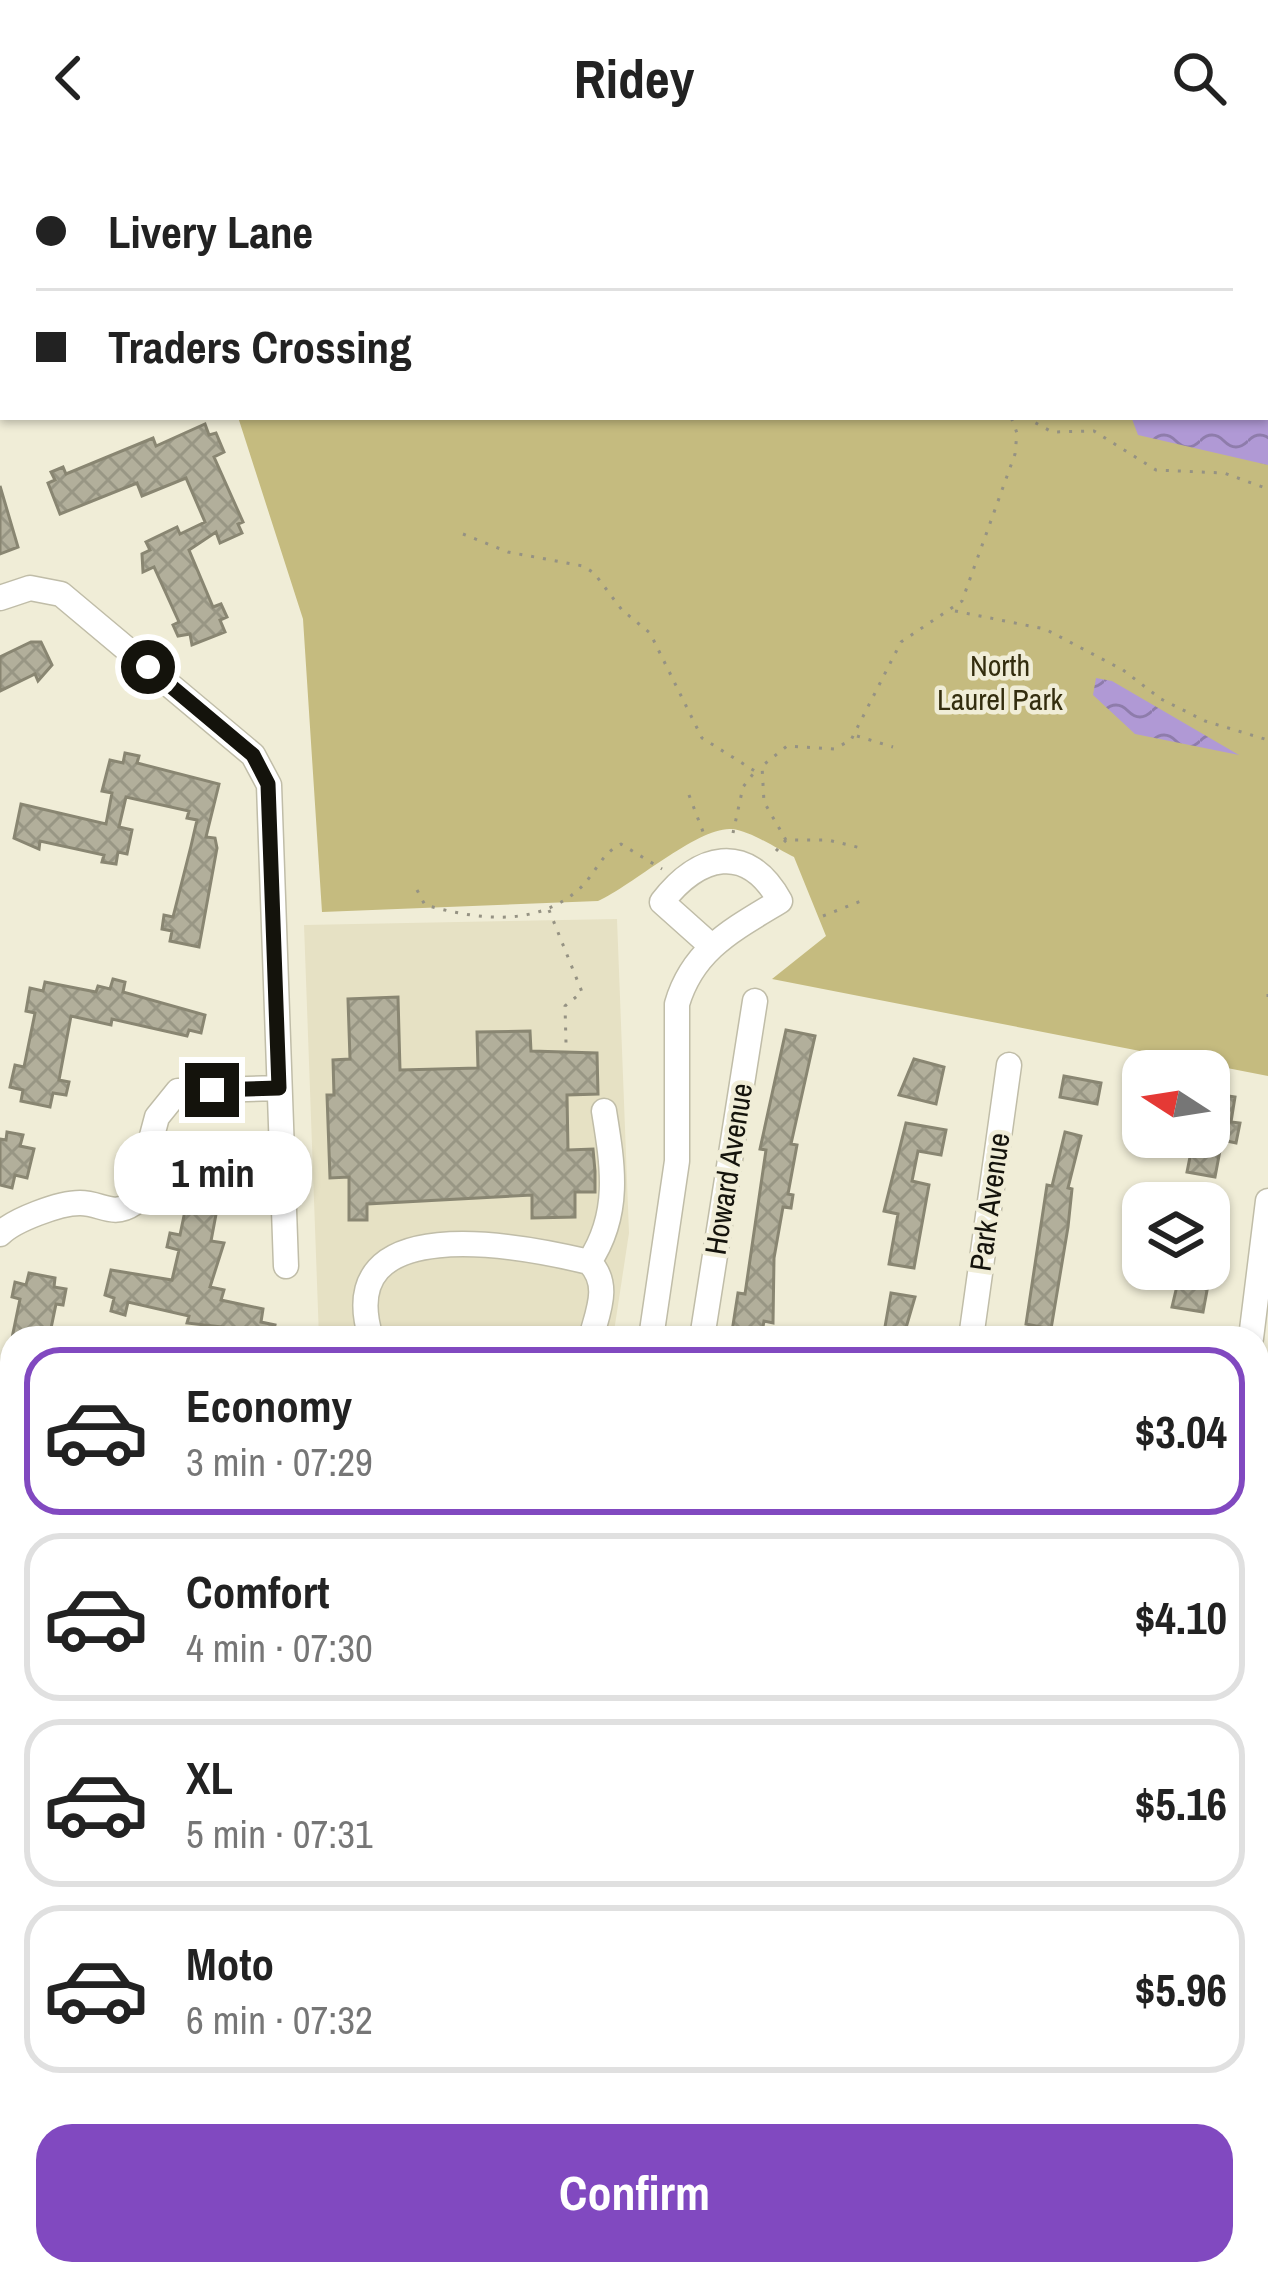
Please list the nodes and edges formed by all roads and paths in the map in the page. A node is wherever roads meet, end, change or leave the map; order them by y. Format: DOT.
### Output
graph roads {
  1 [pos="1012,420"];
  2 [pos="1030,420"];
  3 [pos="1268,489"];
  4 [pos="463,534"];
  5 [pos="0,598"];
  6 [pos="953,611"];
  7 [pos="855,736"];
  8 [pos="1268,740"];
  9 [pos="893,747"];
  10 [pos="757,773"];
  11 [pos="688,794"];
  12 [pos="733,833"];
  13 [pos="705,837"];
  14 [pos="786,840"];
  15 [pos="865,849"];
  16 [pos="776,850"];
  17 [pos="663,870"];
  18 [pos="417,890"];
  19 [pos="861,902"];
  20 [pos="548,909"];
  21 [pos="823,916"];
  22 [pos="710,944"];
  23 [pos="755,1000"];
  24 [pos="566,1043"];
  25 [pos="1009,1066"];
  26 [pos="279,1088"];
  27 [pos="604,1111"];
  28 [pos="1268,1201"];
  29 [pos="4,1230"];
  30 [pos="589,1262"];
  31 [pos="286,1266"];
  32 [pos="369,1326"];
  33 [pos="594,1326"];
  34 [pos="653,1326"];
  35 [pos="704,1326"];
  36 [pos="973,1326"];
  37 [pos="1252,1326"];
  1 -- 6 [label="path"];
  2 -- 3 [label="path"];
  4 -- 10 [label="path"];
  5 -- 26 [label="street"];
  6 -- 7 [label="path"];
  6 -- 8 [label="path"];
  7 -- 9 [label="path"];
  7 -- 10 [label="path"];
  10 -- 12 [label="path"];
  10 -- 14 [label="path"];
  11 -- 13 [label="path"];
  14 -- 15 [label="path"];
  14 -- 16 [label="path"];
  17 -- 20 [label="path"];
  18 -- 20 [label="path"];
  19 -- 21 [label="path"];
  20 -- 24 [label="path"];
  22 -- 34 [label="street"];
  23 -- 35 [label="street, Howard Avenue"];
  25 -- 36 [label="street, Park Avenue"];
  26 -- 29 [label="street"];
  26 -- 31 [label="street"];
  27 -- 30 [label="street"];
  28 -- 37 [label="street"];
  30 -- 32 [label="street"];
  30 -- 33 [label="street"];
}
